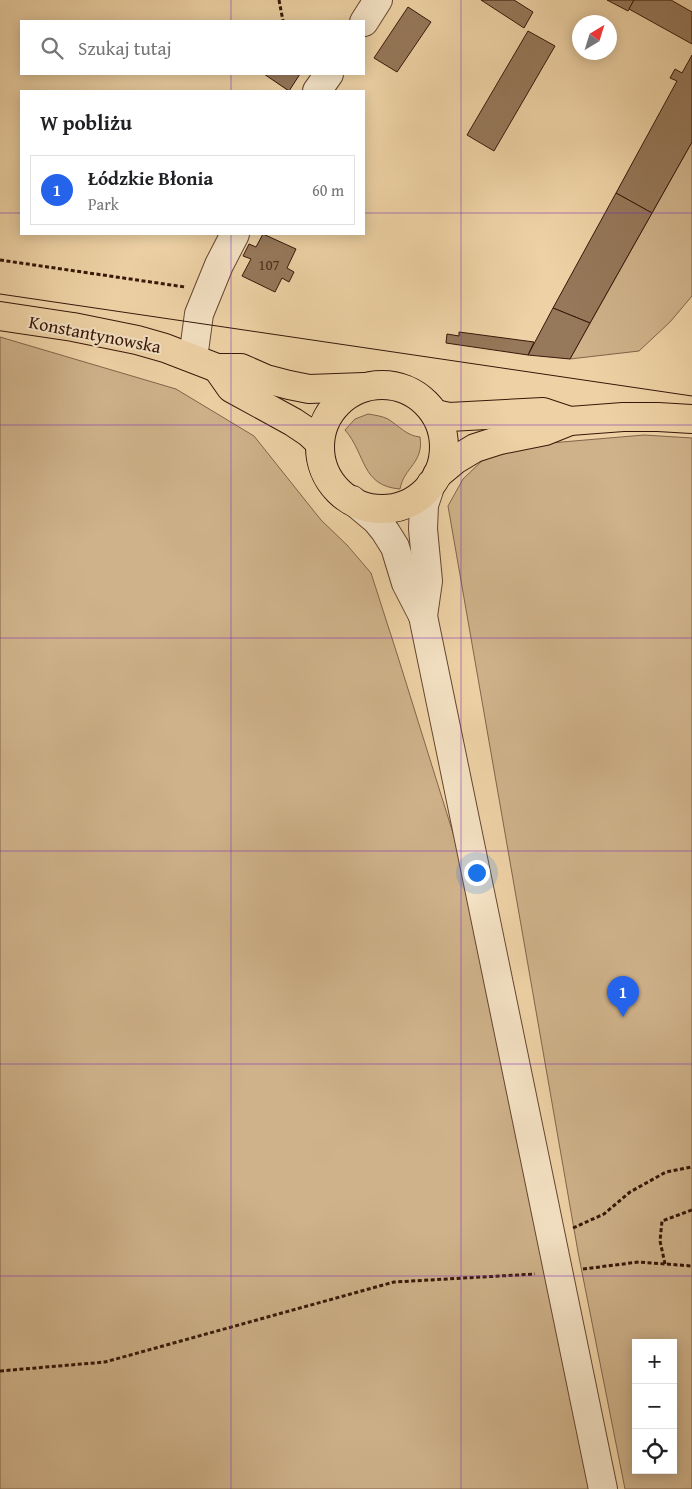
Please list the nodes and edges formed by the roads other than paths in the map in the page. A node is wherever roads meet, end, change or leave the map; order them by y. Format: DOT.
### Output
graph roads {
  1 [pos="378,0"];
  2 [pos="365,20"];
  3 [pos="328,75"];
  4 [pos="318,90"];
  5 [pos="234,235"];
  6 [pos="0,316"];
  7 [pos="205,363"];
  8 [pos="370,386"];
  9 [pos="435,414"];
  10 [pos="692,419"];
  11 [pos="570,421"];
  12 [pos="320,443"];
  13 [pos="434,480"];
  14 [pos="352,500"];
  15 [pos="423,616"];
  16 [pos="603,1489"];
  1 -- 2 [label="street"];
  3 -- 4 [label="street"];
  5 -- 7 [label="street"];
  6 -- 7 [label="main road, Konstantynowska"];
  7 -- 8 [label="main road, Konstantynowska"];
  7 -- 12 [label="main road"];
  8 -- 9 [label="main road"];
  8 -- 12 [label="main road"];
  9 -- 11 [label="main road"];
  9 -- 13 [label="main road"];
  10 -- 11 [label="main road"];
  11 -- 13 [label="main road"];
  12 -- 14 [label="main road"];
  13 -- 14 [label="main road"];
  13 -- 15 [label="street"];
  14 -- 15 [label="street"];
  15 -- 16 [label="street"];
}
